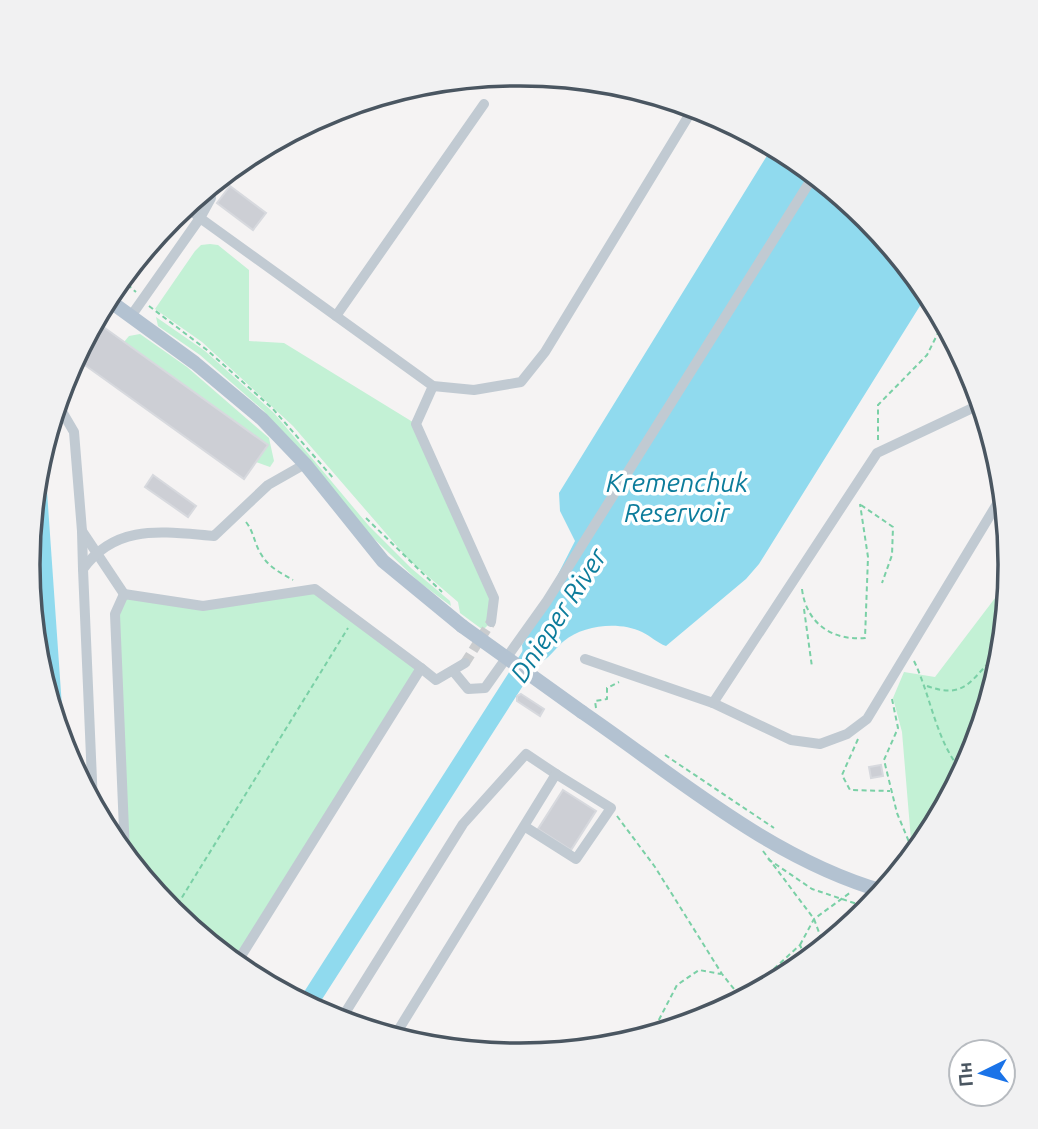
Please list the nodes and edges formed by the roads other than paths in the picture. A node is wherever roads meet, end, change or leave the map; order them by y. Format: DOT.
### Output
graph roads {
  1 [pos="484,104"];
  2 [pos="688,117"];
  3 [pos="808,184"];
  4 [pos="210,199"];
  5 [pos="194,213"];
  6 [pos="200,218"];
  7 [pos="117,306"];
  8 [pos="131,316"];
  9 [pos="336,316"];
  10 [pos="433,386"];
  11 [pos="971,409"];
  12 [pos="65,415"];
  13 [pos="305,464"];
  14 [pos="995,508"];
  15 [pos="82,531"];
  16 [pos="97,550"];
  17 [pos="83,569"];
  18 [pos="124,594"];
  19 [pos="491,622"];
  20 [pos="585,659"];
  21 [pos="465,663"];
  22 [pos="421,668"];
  23 [pos="454,672"];
  24 [pos="713,703"];
  25 [pos="556,774"];
  26 [pos="92,780"];
  27 [pos="524,826"];
  28 [pos="124,835"];
  29 [pos="872,888"];
  30 [pos="242,955"];
  31 [pos="346,1011"];
  32 [pos="400,1028"];
  1 -- 9 [label="lane"];
  2 -- 10 [label="lane"];
  3 -- 23 [label="lane"];
  4 -- 6 [label="lane"];
  5 -- 6 [label="lane"];
  6 -- 8 [label="lane"];
  6 -- 9 [label="lane"];
  7 -- 8 [label="main road"];
  8 -- 13 [label="main road"];
  9 -- 10 [label="lane"];
  10 -- 19 [label="lane"];
  11 -- 24 [label="lane"];
  12 -- 15 [label="lane"];
  13 -- 16 [label="lane"];
  13 -- 29 [label="main road, bridge"];
  14 -- 24 [label="lane"];
  15 -- 16 [label="lane"];
  15 -- 17 [label="lane"];
  16 -- 17 [label="lane"];
  16 -- 18 [label="lane"];
  17 -- 26 [label="lane"];
  18 -- 22 [label="lane"];
  18 -- 28 [label="lane"];
  20 -- 24 [label="lane"];
  21 -- 23 [label="lane"];
  22 -- 23 [label="lane"];
  22 -- 30 [label="lane"];
  25 -- 27 [label="lane"];
  25 -- 27 [label="lane"];
  25 -- 31 [label="lane"];
  27 -- 32 [label="lane"];
}
